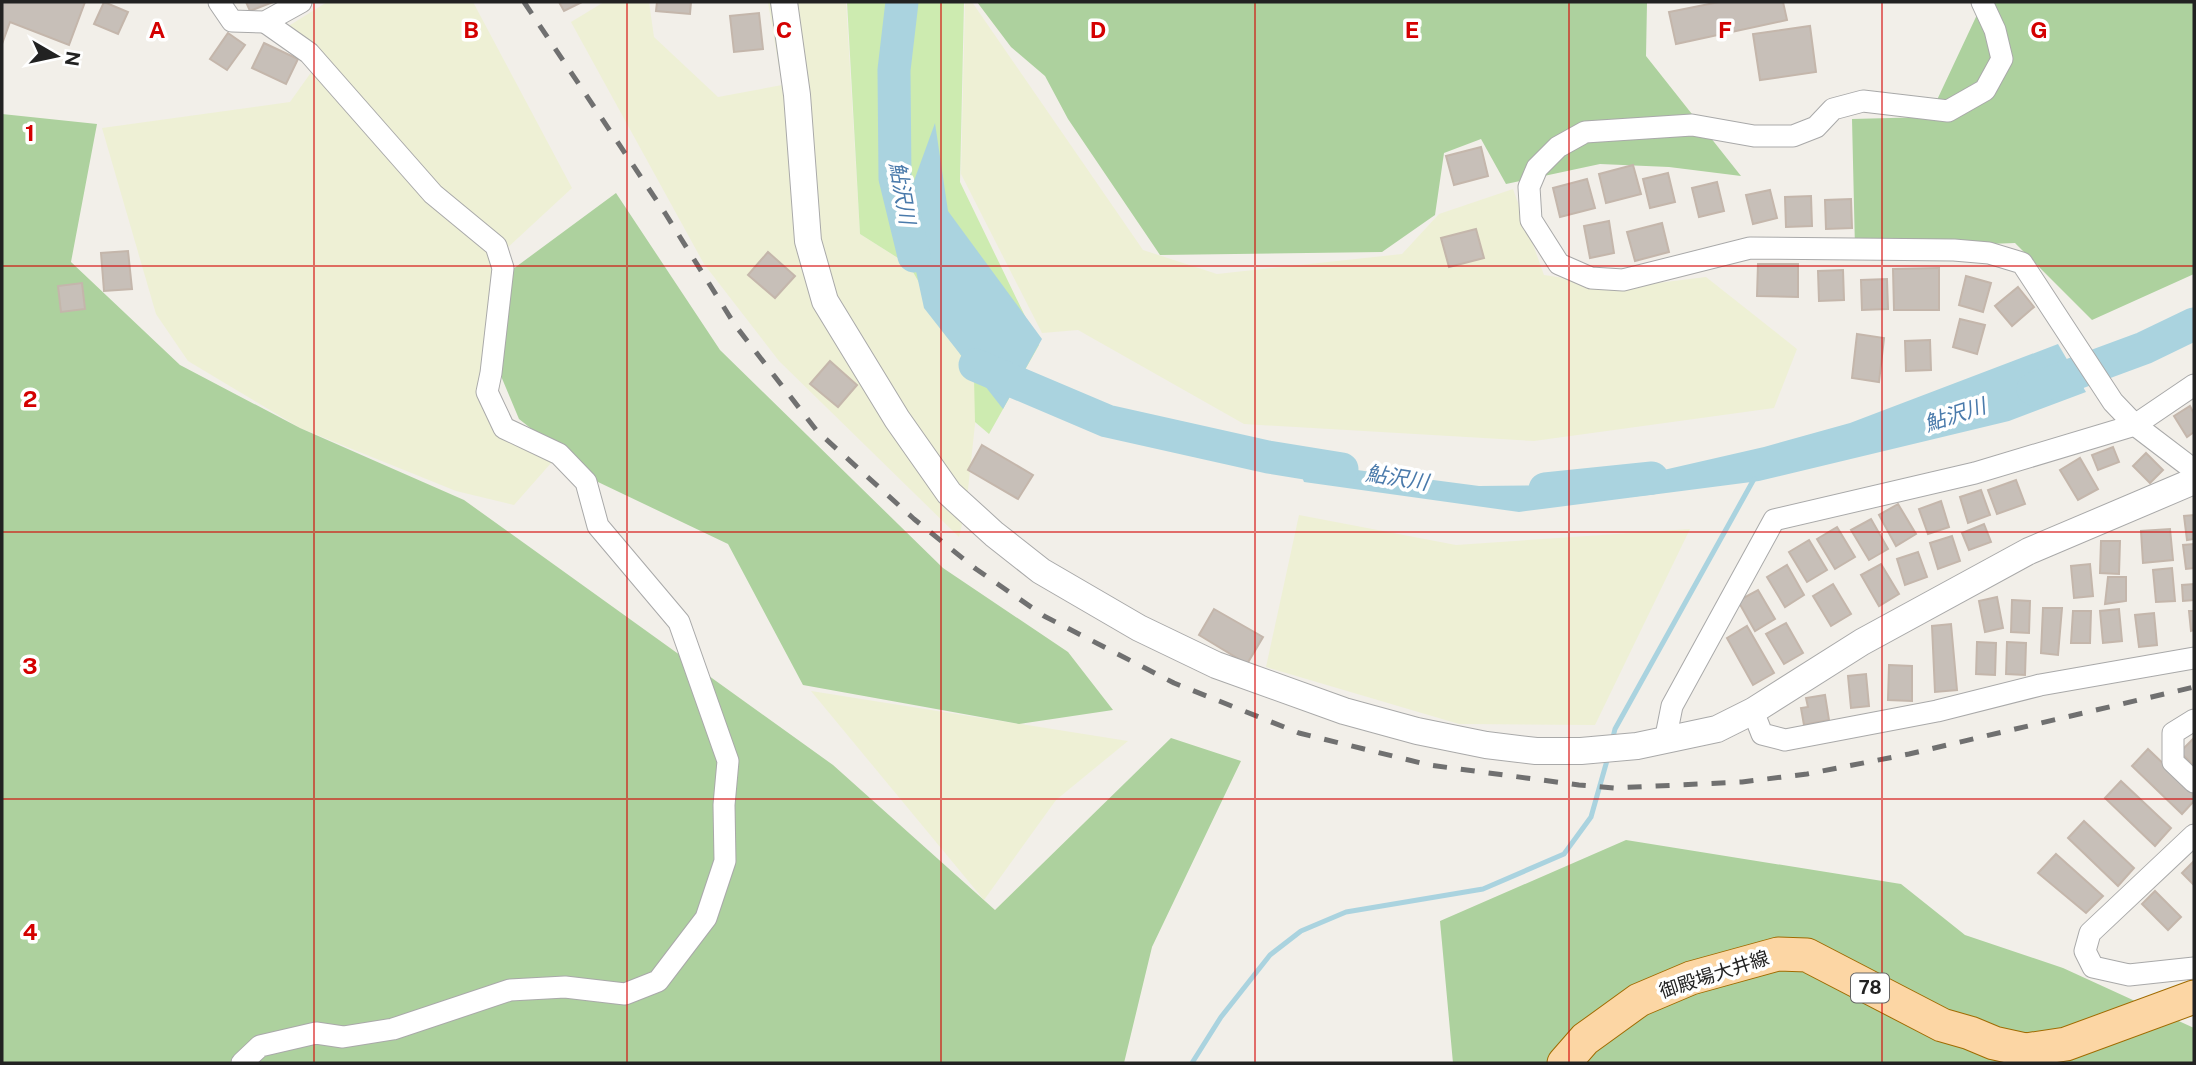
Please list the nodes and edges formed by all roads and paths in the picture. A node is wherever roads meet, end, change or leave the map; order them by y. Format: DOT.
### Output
graph roads {
  1 [pos="219,2"];
  2 [pos="301,2"];
  3 [pos="784,2"];
  4 [pos="1982,2"];
  5 [pos="265,22"];
  6 [pos="2194,386"];
  7 [pos="2136,425"];
  8 [pos="2194,470"];
  9 [pos="2194,481"];
  10 [pos="2194,658"];
  11 [pos="1753,711"];
  12 [pos="2194,720"];
  13 [pos="1665,741"];
  14 [pos="2194,782"];
  15 [pos="2194,835"];
  16 [pos="2194,968"];
  17 [pos="2194,997"];
  18 [pos="242,1063"];
  19 [pos="1564,1063"];
  1 -- 5 [label="street"];
  2 -- 5 [label="street"];
  3 -- 13 [label="street"];
  4 -- 7 [label="street"];
  5 -- 18 [label="street"];
  6 -- 7 [label="street"];
  7 -- 8 [label="street"];
  7 -- 13 [label="street"];
  9 -- 11 [label="street"];
  10 -- 11 [label="street"];
  11 -- 13 [label="street"];
  12 -- 14 [label="street"];
  15 -- 16 [label="street"];
  17 -- 19 [label="main road, 御殿場大井線 / 78"];
}
